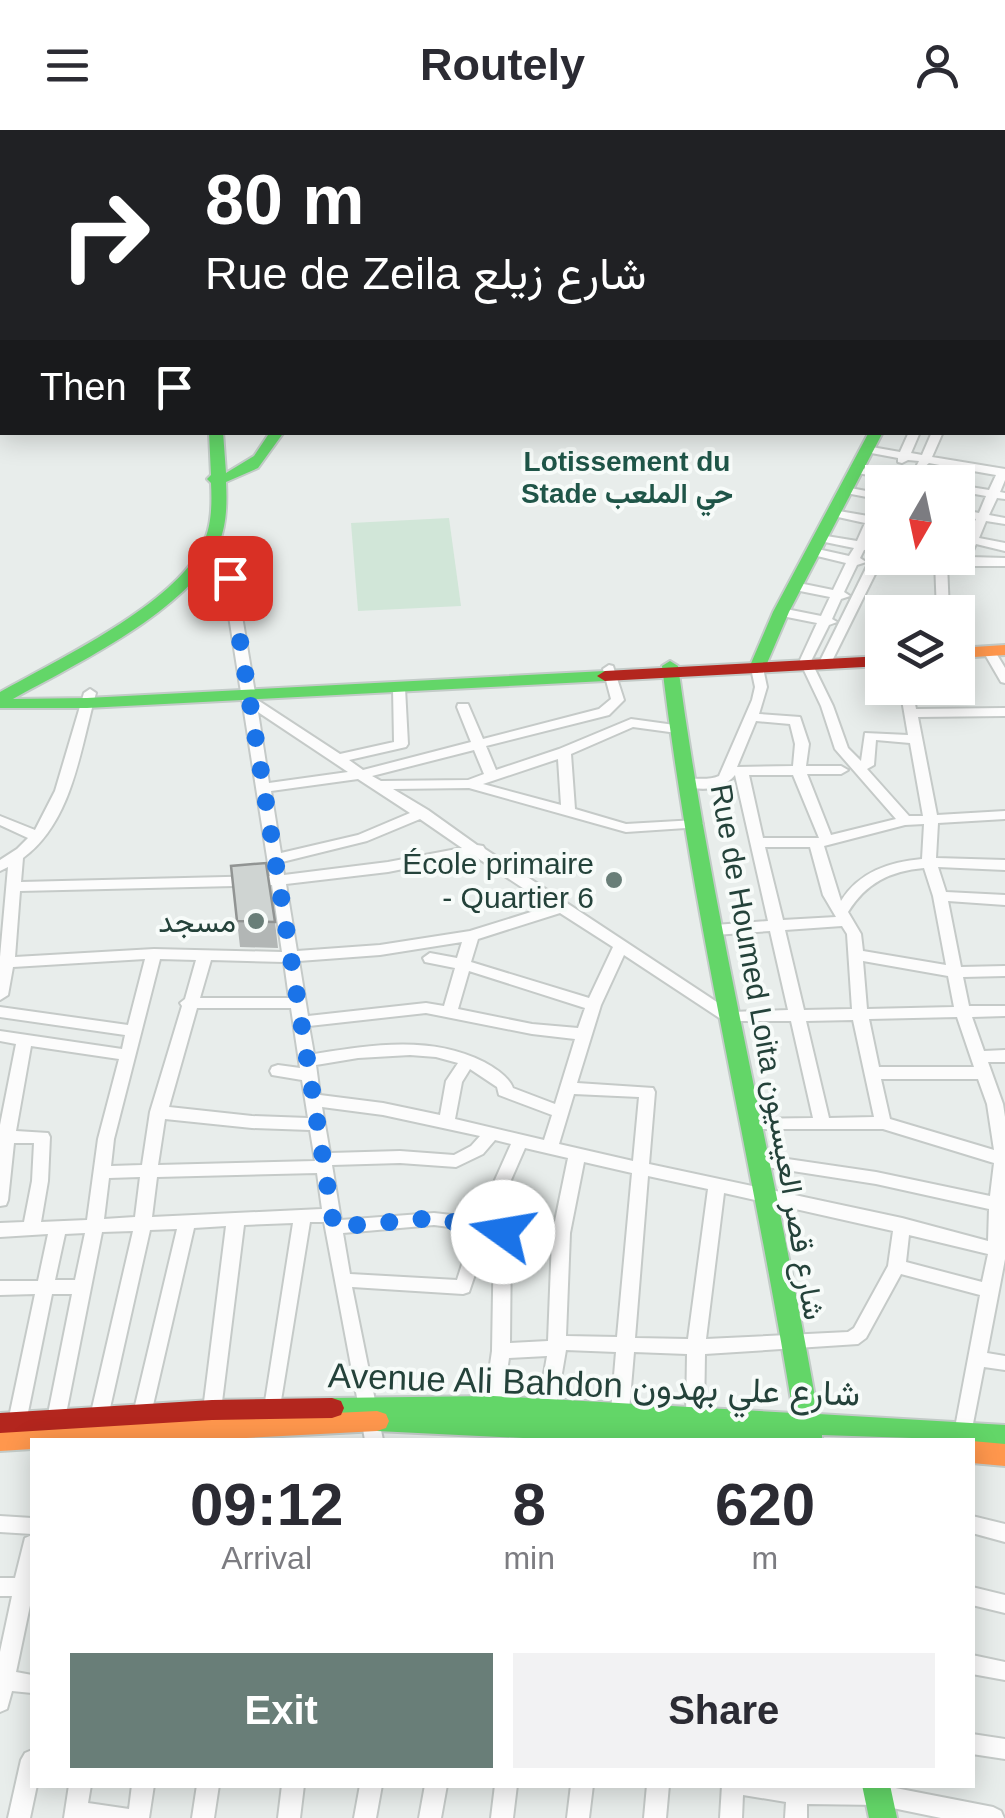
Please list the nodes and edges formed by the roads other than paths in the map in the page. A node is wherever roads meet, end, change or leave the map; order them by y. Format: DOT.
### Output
graph roads {
  1 [pos="216,435"];
  2 [pos="275,435"];
  3 [pos="914,435"];
  4 [pos="937,435"];
  5 [pos="871,441"];
  6 [pos="950,441"];
  7 [pos="905,456"];
  8 [pos="926,459"];
  9 [pos="952,464"];
  10 [pos="900,465"];
  11 [pos="924,465"];
  12 [pos="977,468"];
  13 [pos="855,470"];
  14 [pos="975,471"];
  15 [pos="865,472"];
  16 [pos="1004,472"];
  17 [pos="219,475"];
  18 [pos="845,490"];
  19 [pos="865,495"];
  20 [pos="999,495"];
  21 [pos="833,513"];
  22 [pos="975,514"];
  23 [pos="982,516"];
  24 [pos="865,520"];
  25 [pos="1005,521"];
  26 [pos="975,525"];
  27 [pos="1005,529"];
  28 [pos="865,538"];
  29 [pos="975,541"];
  30 [pos="816,545"];
  31 [pos="860,545"];
  32 [pos="865,546"];
  33 [pos="1001,546"];
  34 [pos="218,547"];
  35 [pos="852,560"];
  36 [pos="865,562"];
  37 [pos="999,562"];
  38 [pos="869,575"];
  39 [pos="794,586"];
  40 [pos="834,594"];
  41 [pos="857,599"];
  42 [pos="780,612"];
  43 [pos="822,620"];
  44 [pos="845,625"];
  45 [pos="998,654"];
  46 [pos="865,659"];
  47 [pos="817,661"];
  48 [pos="757,665"];
  49 [pos="670,670"];
  50 [pos="611,673"];
  51 [pos="1005,679"];
  52 [pos="429,682"];
  53 [pos="398,688"];
  54 [pos="24,692"];
  55 [pos="248,694"];
  56 [pos="88,698"];
  57 [pos="2,702"];
  58 [pos="911,705"];
  59 [pos="463,706"];
  60 [pos="1005,712"];
  61 [pos="913,714"];
  62 [pos="750,717"];
  63 [pos="677,729"];
  64 [pos="916,739"];
  65 [pos="476,745"];
  66 [pos="564,752"];
  67 [pos="341,758"];
  68 [pos="858,765"];
  69 [pos="840,770"];
  70 [pos="735,771"];
  71 [pos="800,772"];
  72 [pos="363,774"];
  73 [pos="491,775"];
  74 [pos="469,784"];
  75 [pos="688,784"];
  76 [pos="382,785"];
  77 [pos="263,788"];
  78 [pos="568,812"];
  79 [pos="423,813"];
  80 [pos="1005,815"];
  81 [pos="0,820"];
  82 [pos="905,820"];
  83 [pos="931,822"];
  84 [pos="696,824"];
  85 [pos="38,837"];
  86 [pos="756,842"];
  87 [pos="822,842"];
  88 [pos="478,850"];
  89 [pos="16,858"];
  90 [pos="274,859"];
  91 [pos="929,863"];
  92 [pos="0,866"];
  93 [pos="1005,866"];
  94 [pos="278,880"];
  95 [pos="12,887"];
  96 [pos="940,896"];
  97 [pos="1005,900"];
  98 [pos="562,907"];
  99 [pos="844,916"];
  100 [pos="777,927"];
  101 [pos="715,930"];
  102 [pos="470,936"];
  103 [pos="620,948"];
  104 [pos="154,954"];
  105 [pos="205,955"];
  106 [pos="857,955"];
  107 [pos="5,956"];
  108 [pos="290,957"];
  109 [pos="430,958"];
  110 [pos="462,964"];
  111 [pos="1005,971"];
  112 [pos="955,972"];
  113 [pos="0,995"];
  114 [pos="188,1003"];
  115 [pos="297,1003"];
  116 [pos="593,1005"];
  117 [pos="450,1011"];
  118 [pos="0,1012"];
  119 [pos="1005,1012"];
  120 [pos="963,1013"];
  121 [pos="796,1016"];
  122 [pos="860,1016"];
  123 [pos="729,1017"];
  124 [pos="300,1022"];
  125 [pos="135,1031"];
  126 [pos="583,1034"];
  127 [pos="0,1036"];
  128 [pos="26,1038"];
  129 [pos="128,1056"];
  130 [pos="1005,1056"];
  131 [pos="466,1063"];
  132 [pos="982,1065"];
  133 [pos="308,1068"];
  134 [pos="278,1071"];
  135 [pos="872,1073"];
  136 [pos="568,1088"];
  137 [pos="313,1100"];
  138 [pos="158,1112"];
  139 [pos="560,1112"];
  140 [pos="447,1120"];
  141 [pos="822,1122"];
  142 [pos="883,1123"];
  143 [pos="317,1124"];
  144 [pos="752,1125"];
  145 [pos="493,1132"];
  146 [pos="3,1137"];
  147 [pos="521,1139"];
  148 [pos="550,1147"];
  149 [pos="578,1154"];
  150 [pos="1003,1159"];
  151 [pos="760,1161"];
  152 [pos="323,1163"];
  153 [pos="643,1169"];
  154 [pos="101,1172"];
  155 [pos="146,1173"];
  156 [pos="717,1186"];
  157 [pos="768,1194"];
  158 [pos="0,1200"];
  159 [pos="996,1204"];
  160 [pos="303,1215"];
  161 [pos="236,1218"];
  162 [pos="187,1221"];
  163 [pos="332,1221"];
  164 [pos="143,1222"];
  165 [pos="95,1224"];
  166 [pos="483,1225"];
  167 [pos="902,1225"];
  168 [pos="58,1226"];
  169 [pos="30,1228"];
  170 [pos="0,1230"];
  171 [pos="503,1232"];
  172 [pos="561,1233"];
  173 [pos="1001,1251"];
  174 [pos="897,1266"];
  175 [pos="342,1280"];
  176 [pos="81,1287"];
  177 [pos="0,1288"];
  178 [pos="45,1288"];
  179 [pos="990,1291"];
  180 [pos="791,1343"];
  181 [pos="626,1344"];
  182 [pos="696,1347"];
  183 [pos="556,1348"];
  184 [pos="501,1351"];
  185 [pos="978,1360"];
  186 [pos="1005,1363"];
  187 [pos="142,1414"];
  188 [pos="99,1417"];
  189 [pos="8,1422"];
  190 [pos="370,1422"];
  191 [pos="493,1423"];
  192 [pos="268,1424"];
  193 [pos="546,1425"];
  194 [pos="208,1426"];
  195 [pos="617,1427"];
  196 [pos="693,1430"];
  197 [pos="809,1431"];
  198 [pos="53,1432"];
  199 [pos="962,1432"];
  200 [pos="1005,1435"];
  201 [pos="753,1438"];
  202 [pos="0,1440"];
  203 [pos="975,1452"];
  204 [pos="1005,1455"];
  205 [pos="0,1524"];
  206 [pos="975,1525"];
  207 [pos="30,1526"];
  208 [pos="1005,1532"];
  209 [pos="0,1586"];
  210 [pos="28,1586"];
  211 [pos="975,1597"];
  212 [pos="1005,1604"];
  213 [pos="975,1665"];
  214 [pos="1005,1670"];
  215 [pos="30,1684"];
  216 [pos="2,1687"];
  217 [pos="975,1744"];
  218 [pos="1005,1749"];
  219 [pos="30,1770"];
  220 [pos="80,1788"];
  221 [pos="143,1788"];
  222 [pos="208,1788"];
  223 [pos="293,1788"];
  224 [pos="370,1788"];
  225 [pos="435,1788"];
  226 [pos="506,1788"];
  227 [pos="582,1788"];
  228 [pos="658,1788"];
  229 [pos="733,1788"];
  230 [pos="797,1789"];
  231 [pos="877,1790"];
  232 [pos="76,1815"];
  233 [pos="20,1818"];
  234 [pos="124,1818"];
  235 [pos="138,1818"];
  236 [pos="203,1818"];
  237 [pos="289,1818"];
  238 [pos="365,1818"];
  239 [pos="430,1818"];
  240 [pos="502,1818"];
  241 [pos="578,1818"];
  242 [pos="655,1818"];
  243 [pos="731,1818"];
  244 [pos="796,1818"];
  245 [pos="883,1818"];
  246 [pos="992,1818"];
  1 -- 17 [label="street"];
  2 -- 17 [label="street"];
  3 -- 7 [label="street"];
  4 -- 6 [label="street"];
  4 -- 8 [label="street"];
  5 -- 7 [label="street"];
  5 -- 13 [label="street"];
  7 -- 8 [label="street"];
  7 -- 10 [label="street"];
  8 -- 9 [label="street"];
  8 -- 11 [label="street"];
  9 -- 12 [label="street"];
  12 -- 14 [label="street"];
  12 -- 16 [label="street"];
  13 -- 15 [label="street"];
  13 -- 18 [label="street"];
  16 -- 20 [label="street"];
  17 -- 34 [label="street"];
  18 -- 19 [label="street"];
  18 -- 21 [label="street"];
  20 -- 23 [label="street"];
  21 -- 24 [label="street"];
  21 -- 30 [label="street"];
  22 -- 23 [label="street"];
  23 -- 25 [label="street"];
  23 -- 26 [label="street"];
  27 -- 33 [label="street"];
  28 -- 31 [label="street"];
  29 -- 33 [label="street"];
  30 -- 31 [label="street"];
  30 -- 35 [label="street"];
  30 -- 39 [label="street"];
  31 -- 32 [label="street"];
  31 -- 35 [label="street"];
  33 -- 37 [label="street"];
  34 -- 54 [label="street"];
  34 -- 55 [label="street"];
  34 -- 57 [label="street"];
  35 -- 36 [label="street"];
  35 -- 40 [label="street"];
  38 -- 41 [label="street"];
  39 -- 40 [label="street"];
  39 -- 42 [label="street"];
  40 -- 41 [label="street"];
  40 -- 43 [label="street"];
  41 -- 44 [label="street"];
  42 -- 43 [label="street"];
  42 -- 48 [label="street"];
  43 -- 44 [label="street"];
  43 -- 47 [label="street"];
  44 -- 47 [label="street"];
  45 -- 51 [label="street"];
  46 -- 47 [label="street"];
  47 -- 48 [label="street"];
  47 -- 68 [label="street"];
  48 -- 49 [label="street"];
  48 -- 62 [label="street"];
  49 -- 50 [label="street"];
  49 -- 63 [label="street, Rue de Houmed Loita شارع قصر العيسيون"];
  50 -- 52 [label="street"];
  50 -- 65 [label="street"];
  52 -- 53 [label="street"];
  52 -- 55 [label="street"];
  53 -- 55 [label="street"];
  53 -- 67 [label="street"];
  54 -- 56 [label="street"];
  54 -- 57 [label="street"];
  55 -- 56 [label="street"];
  55 -- 67 [label="street"];
  55 -- 77 [label="street"];
  56 -- 57 [label="street"];
  56 -- 85 [label="street"];
  58 -- 61 [label="street"];
  59 -- 65 [label="street"];
  60 -- 61 [label="street"];
  61 -- 64 [label="street"];
  62 -- 70 [label="street"];
  62 -- 71 [label="street"];
  63 -- 66 [label="street"];
  63 -- 75 [label="street, Rue de Houmed Loita شارع قصر العيسيون"];
  64 -- 68 [label="street"];
  64 -- 83 [label="street"];
  65 -- 72 [label="street"];
  65 -- 73 [label="street"];
  66 -- 73 [label="street"];
  66 -- 78 [label="street"];
  67 -- 72 [label="street"];
  68 -- 82 [label="street"];
  69 -- 71 [label="street"];
  70 -- 71 [label="street"];
  70 -- 75 [label="street"];
  70 -- 86 [label="street"];
  71 -- 87 [label="street"];
  72 -- 76 [label="street"];
  72 -- 77 [label="street"];
  73 -- 74 [label="street"];
  74 -- 76 [label="street"];
  74 -- 78 [label="street"];
  75 -- 84 [label="street, Rue de Houmed Loita شارع قصر العيسيون"];
  76 -- 79 [label="street"];
  77 -- 90 [label="street"];
  78 -- 84 [label="street"];
  79 -- 88 [label="street"];
  79 -- 90 [label="street"];
  80 -- 83 [label="street"];
  81 -- 85 [label="street"];
  82 -- 83 [label="street"];
  82 -- 87 [label="street"];
  83 -- 91 [label="street"];
  84 -- 101 [label="street, Rue de Houmed Loita شارع قصر العيسيون"];
  85 -- 89 [label="street"];
  86 -- 87 [label="street"];
  86 -- 100 [label="street"];
  87 -- 99 [label="street"];
  88 -- 94 [label="street"];
  88 -- 98 [label="street"];
  89 -- 92 [label="street"];
  89 -- 95 [label="street"];
  90 -- 94 [label="street"];
  91 -- 93 [label="street"];
  91 -- 96 [label="street"];
  91 -- 99 [label="street"];
  94 -- 95 [label="street"];
  94 -- 108 [label="street"];
  95 -- 107 [label="street"];
  96 -- 97 [label="street"];
  96 -- 112 [label="street"];
  98 -- 102 [label="street"];
  98 -- 103 [label="street"];
  99 -- 100 [label="street"];
  99 -- 106 [label="street"];
  100 -- 101 [label="street"];
  100 -- 121 [label="street"];
  101 -- 123 [label="street, Rue de Houmed Loita شارع قصر العيسيون"];
  102 -- 108 [label="street"];
  102 -- 110 [label="street"];
  103 -- 116 [label="street"];
  103 -- 123 [label="street"];
  104 -- 105 [label="street"];
  104 -- 107 [label="street"];
  104 -- 125 [label="street"];
  105 -- 108 [label="street"];
  105 -- 114 [label="street"];
  106 -- 112 [label="street"];
  106 -- 122 [label="street"];
  107 -- 113 [label="street"];
  108 -- 115 [label="street"];
  109 -- 110 [label="street"];
  110 -- 116 [label="street"];
  110 -- 117 [label="street"];
  111 -- 112 [label="street"];
  112 -- 120 [label="street"];
  114 -- 115 [label="street"];
  114 -- 138 [label="street"];
  115 -- 124 [label="street"];
  116 -- 126 [label="street"];
  117 -- 124 [label="street"];
  117 -- 126 [label="street"];
  118 -- 125 [label="street"];
  119 -- 120 [label="street"];
  120 -- 122 [label="street"];
  120 -- 132 [label="street"];
  121 -- 122 [label="street"];
  121 -- 123 [label="street"];
  121 -- 141 [label="street"];
  122 -- 135 [label="street"];
  123 -- 144 [label="street, Rue de Houmed Loita شارع قصر العيسيون"];
  124 -- 133 [label="street"];
  125 -- 129 [label="street"];
  126 -- 136 [label="street"];
  127 -- 128 [label="street"];
  128 -- 129 [label="street"];
  128 -- 146 [label="street"];
  129 -- 154 [label="street"];
  130 -- 132 [label="street"];
  131 -- 133 [label="street"];
  131 -- 139 [label="street"];
  131 -- 140 [label="street"];
  132 -- 135 [label="street"];
  132 -- 150 [label="street"];
  133 -- 134 [label="street"];
  133 -- 137 [label="street"];
  135 -- 142 [label="street"];
  136 -- 139 [label="street"];
  136 -- 153 [label="street"];
  137 -- 140 [label="street"];
  137 -- 143 [label="street"];
  138 -- 143 [label="street"];
  138 -- 155 [label="street"];
  139 -- 148 [label="street"];
  140 -- 145 [label="street"];
  141 -- 142 [label="street"];
  141 -- 144 [label="street"];
  142 -- 150 [label="street"];
  143 -- 152 [label="street"];
  144 -- 151 [label="street, Rue de Houmed Loita شارع قصر العيسيون"];
  145 -- 147 [label="street"];
  145 -- 152 [label="street"];
  146 -- 158 [label="street"];
  146 -- 169 [label="street"];
  147 -- 148 [label="street"];
  147 -- 166 [label="street"];
  148 -- 149 [label="street"];
  149 -- 153 [label="street"];
  149 -- 172 [label="street"];
  150 -- 159 [label="street"];
  151 -- 157 [label="street, Rue de Houmed Loita شارع قصر العيسيون"];
  151 -- 159 [label="street"];
  152 -- 155 [label="street"];
  152 -- 163 [label="street"];
  153 -- 156 [label="street"];
  153 -- 181 [label="street"];
  154 -- 155 [label="street"];
  154 -- 165 [label="street"];
  155 -- 164 [label="street"];
  156 -- 157 [label="street"];
  156 -- 182 [label="street"];
  157 -- 167 [label="street"];
  157 -- 180 [label="street, Rue de Houmed Loita شارع قصر العيسيون"];
  159 -- 173 [label="street"];
  160 -- 161 [label="street"];
  160 -- 163 [label="street"];
  160 -- 192 [label="street"];
  161 -- 162 [label="street"];
  161 -- 194 [label="street"];
  162 -- 164 [label="street"];
  162 -- 187 [label="street"];
  163 -- 166 [label="street"];
  163 -- 175 [label="street"];
  164 -- 165 [label="street"];
  164 -- 188 [label="street"];
  165 -- 168 [label="street"];
  165 -- 176 [label="street"];
  166 -- 171 [label="street"];
  166 -- 175 [label="street"];
  167 -- 173 [label="street"];
  167 -- 174 [label="street"];
  168 -- 169 [label="street"];
  168 -- 178 [label="street"];
  169 -- 170 [label="street"];
  171 -- 172 [label="street"];
  171 -- 184 [label="street"];
  172 -- 183 [label="street"];
  173 -- 179 [label="street"];
  174 -- 179 [label="street"];
  174 -- 180 [label="street"];
  175 -- 190 [label="street"];
  176 -- 178 [label="street"];
  176 -- 198 [label="street"];
  177 -- 178 [label="street"];
  178 -- 189 [label="street"];
  179 -- 185 [label="street"];
  180 -- 182 [label="street"];
  180 -- 197 [label="street, Rue de Houmed Loita شارع قصر العيسيون"];
  181 -- 182 [label="street"];
  181 -- 183 [label="street"];
  181 -- 195 [label="street"];
  182 -- 196 [label="street"];
  183 -- 184 [label="street"];
  183 -- 193 [label="street"];
  184 -- 191 [label="street"];
  185 -- 186 [label="street"];
  185 -- 199 [label="street"];
  187 -- 188 [label="street, Avenue Ali Bahdon شارع علي بهدون"];
  187 -- 194 [label="street, Avenue Ali Bahdon شارع علي بهدون"];
  188 -- 198 [label="street, Avenue Ali Bahdon شارع علي بهدون"];
  189 -- 198 [label="street, Avenue Ali Bahdon شارع علي بهدون"];
  190 -- 191 [label="street, Avenue Ali Bahdon شارع علي بهدون"];
  190 -- 192 [label="street, Avenue Ali Bahdon شارع علي بهدون"];
  191 -- 193 [label="street, Avenue Ali Bahdon شارع علي بهدون"];
  192 -- 194 [label="street, Avenue Ali Bahdon شارع علي بهدون"];
  193 -- 195 [label="street, Avenue Ali Bahdon شارع علي بهدون"];
  194 -- 198 [label="street, Avenue Ali Bahdon شارع علي بهدون"];
  195 -- 196 [label="street, Avenue Ali Bahdon شارع علي بهدون"];
  196 -- 197 [label="street, Avenue Ali Bahdon شارع علي بهدون"];
  196 -- 201 [label="street, Avenue Ali Bahdon شارع علي بهدون"];
  197 -- 199 [label="street, Avenue Ali Bahdon شارع علي بهدون"];
  198 -- 202 [label="street, Avenue Ali Bahdon شارع علي بهدون"];
  199 -- 200 [label="street, Avenue Ali Bahdon شارع علي بهدون"];
  203 -- 204 [label="street"];
  205 -- 207 [label="street"];
  206 -- 208 [label="street"];
  209 -- 210 [label="street"];
  210 -- 216 [label="street"];
  211 -- 212 [label="street"];
  213 -- 214 [label="street"];
  215 -- 216 [label="street"];
  217 -- 218 [label="street"];
  219 -- 233 [label="street"];
  220 -- 232 [label="street"];
  221 -- 235 [label="street"];
  222 -- 236 [label="street"];
  223 -- 237 [label="street"];
  224 -- 238 [label="street"];
  225 -- 239 [label="street"];
  226 -- 240 [label="street"];
  227 -- 241 [label="street"];
  228 -- 242 [label="street"];
  229 -- 243 [label="street"];
  230 -- 231 [label="street"];
  230 -- 244 [label="street"];
  231 -- 245 [label="street"];
  231 -- 246 [label="street"];
  232 -- 234 [label="street"];
}
